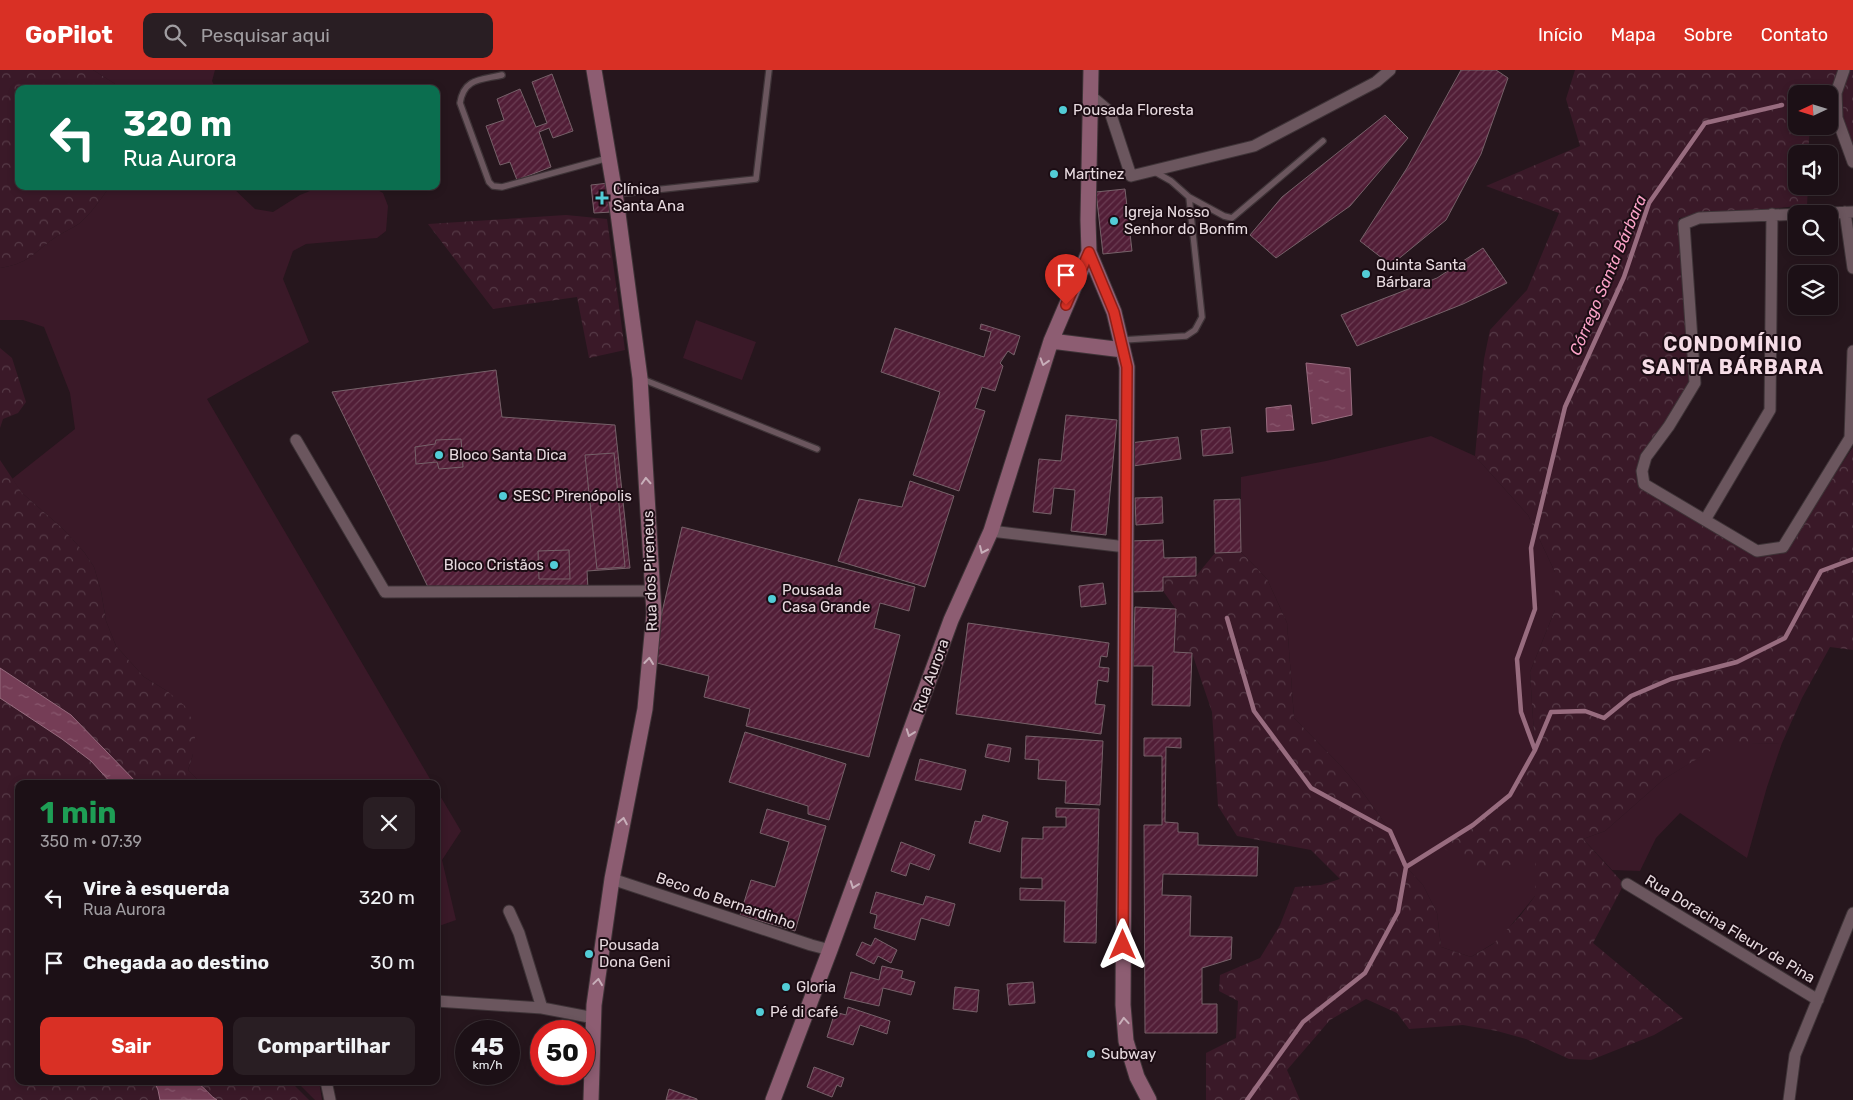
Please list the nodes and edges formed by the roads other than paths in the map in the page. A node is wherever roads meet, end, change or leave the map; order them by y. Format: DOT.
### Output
graph roads {
  1 [pos="594,70"];
  2 [pos="769,70"];
  3 [pos="1091,70"];
  4 [pos="1390,70"];
  5 [pos="1844,70"];
  6 [pos="502,75"];
  7 [pos="1091,96"];
  8 [pos="1323,141"];
  9 [pos="608,158"];
  10 [pos="1853,162"];
  11 [pos="1153,170"];
  12 [pos="615,194"];
  13 [pos="1189,197"];
  14 [pos="1849,212"];
  15 [pos="1772,214"];
  16 [pos="1089,252"];
  17 [pos="1853,268"];
  18 [pos="1051,341"];
  19 [pos="1122,345"];
  20 [pos="1853,351"];
  21 [pos="640,378"];
  22 [pos="296,440"];
  23 [pos="817,449"];
  24 [pos="1705,520"];
  25 [pos="991,531"];
  26 [pos="1126,547"];
  27 [pos="653,591"];
  28 [pos="612,879"];
  29 [pos="1626,884"];
  30 [pos="509,911"];
  31 [pos="1853,913"];
  32 [pos="830,950"];
  33 [pos="1818,1000"];
  34 [pos="440,1001"];
  35 [pos="542,1008"];
  36 [pos="594,1018"];
  37 [pos="327,1085"];
  38 [pos="330,1100"];
  39 [pos="591,1100"];
  40 [pos="773,1100"];
  41 [pos="1148,1100"];
  42 [pos="1789,1100"];
  1 -- 9 [label="main road, Rua dos Pireneus"];
  2 -- 12 [label="lane"];
  3 -- 7 [label="main road"];
  4 -- 11 [label="street"];
  5 -- 10 [label="street"];
  6 -- 9 [label="lane"];
  7 -- 11 [label="street"];
  7 -- 16 [label="main road"];
  8 -- 13 [label="lane"];
  9 -- 12 [label="main road, Rua dos Pireneus"];
  11 -- 13 [label="lane"];
  12 -- 21 [label="main road, Rua dos Pireneus"];
  13 -- 19 [label="lane"];
  14 -- 15 [label="street"];
  14 -- 17 [label="street"];
  15 -- 24 [label="street"];
  15 -- 24 [label="street"];
  16 -- 18 [label="main road, Rua Aurora"];
  16 -- 19 [label="main road"];
  18 -- 19 [label="main road"];
  18 -- 25 [label="main road, Rua Aurora, one-way"];
  19 -- 26 [label="main road"];
  20 -- 24 [label="street"];
  21 -- 23 [label="lane"];
  27 -- 21 [label="main road, Rua dos Pireneus, one-way"];
  22 -- 27 [label="street"];
  25 -- 26 [label="street"];
  25 -- 32 [label="main road, Rua Aurora, one-way"];
  41 -- 26 [label="main road, one-way"];
  28 -- 27 [label="main road, Rua dos Pireneus, one-way"];
  28 -- 32 [label="street, Beco do Bernardinho"];
  36 -- 28 [label="main road, Rua dos Pireneus, one-way"];
  29 -- 33 [label="street, Rua Doracina Fleury de Pina"];
  30 -- 35 [label="street"];
  31 -- 33 [label="street"];
  32 -- 40 [label="main road, Rua Aurora"];
  33 -- 42 [label="street"];
  34 -- 35 [label="street"];
  35 -- 36 [label="street"];
  36 -- 39 [label="main road, Rua dos Pireneus"];
  37 -- 38 [label="street"];
}
